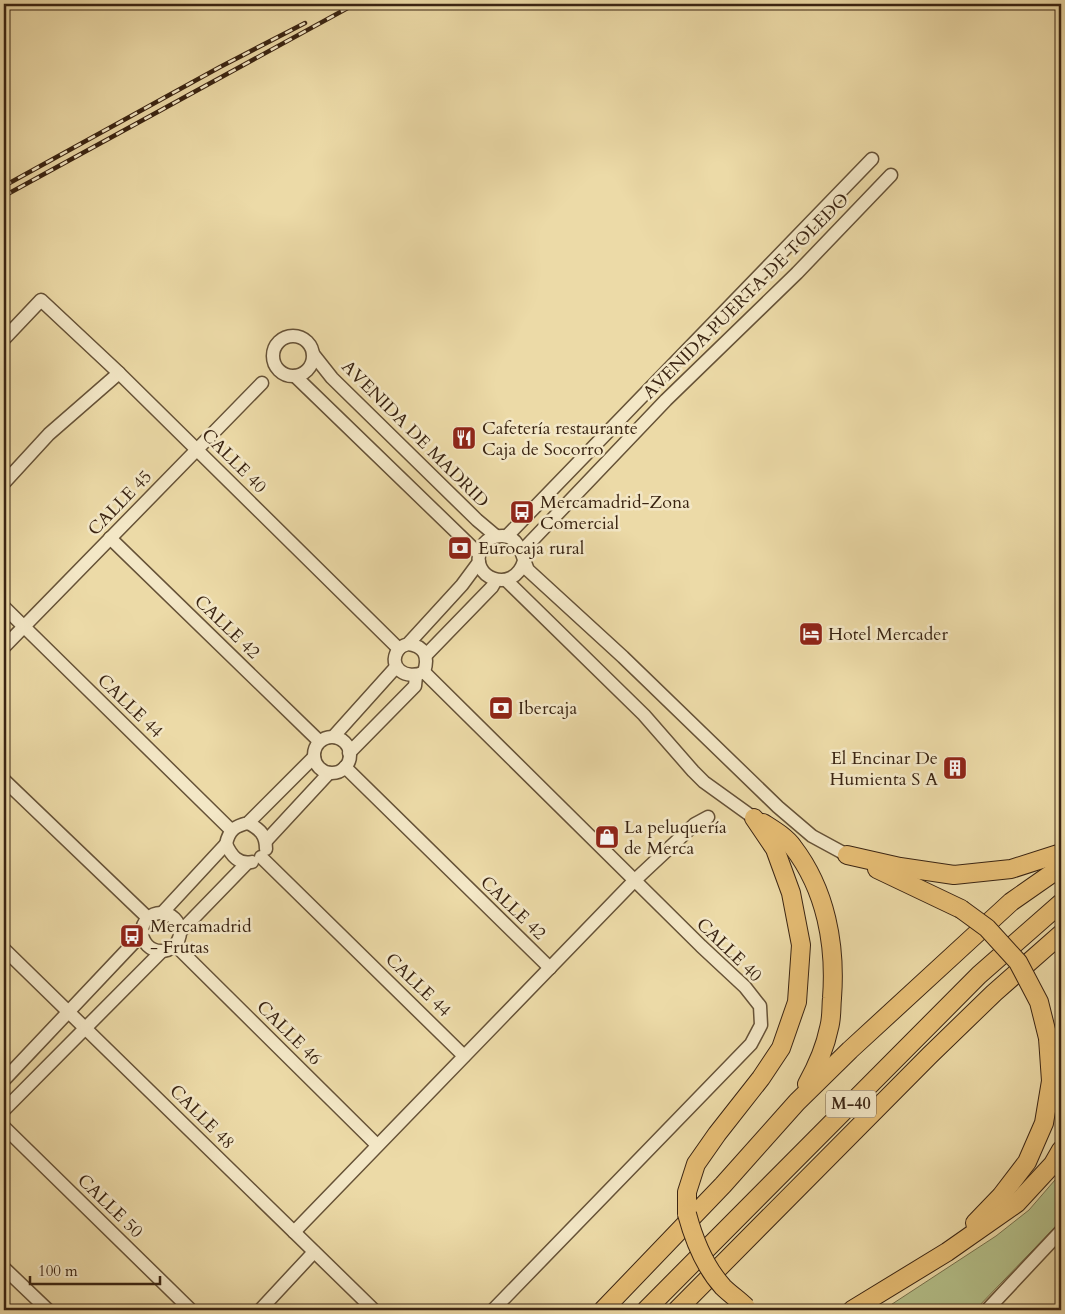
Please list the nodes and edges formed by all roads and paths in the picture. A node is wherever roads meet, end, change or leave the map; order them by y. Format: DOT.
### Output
graph roads {
  1 [pos="872,159"];
  2 [pos="892,175"];
  3 [pos="4,339"];
  4 [pos="313,354"];
  5 [pos="120,373"];
  6 [pos="295,376"];
  7 [pos="262,383"];
  8 [pos="197,449"];
  9 [pos="4,484"];
  10 [pos="501,536"];
  11 [pos="110,538"];
  12 [pos="523,556"];
  13 [pos="479,558"];
  14 [pos="501,580"];
  15 [pos="4,607"];
  16 [pos="24,627"];
  17 [pos="404,646"];
  18 [pos="4,647"];
  19 [pos="426,655"];
  20 [pos="396,667"];
  21 [pos="420,674"];
  22 [pos="334,736"];
  23 [pos="319,741"];
  24 [pos="349,754"];
  25 [pos="314,757"];
  26 [pos="345,768"];
  27 [pos="329,773"];
  28 [pos="4,780"];
  29 [pos="708,817"];
  30 [pos="754,818"];
  31 [pos="248,823"];
  32 [pos="231,830"];
  33 [pos="266,841"];
  34 [pos="226,844"];
  35 [pos="1061,853"];
  36 [pos="847,855"];
  37 [pos="261,857"];
  38 [pos="247,863"];
  39 [pos="1061,867"];
  40 [pos="634,881"];
  41 [pos="1061,904"];
  42 [pos="163,912"];
  43 [pos="147,917"];
  44 [pos="180,931"];
  45 [pos="142,934"];
  46 [pos="1061,934"];
  47 [pos="176,946"];
  48 [pos="4,949"];
  49 [pos="160,952"];
  50 [pos="550,968"];
  51 [pos="68,1011"];
  52 [pos="85,1027"];
  53 [pos="464,1056"];
  54 [pos="4,1080"];
  55 [pos="797,1102"];
  56 [pos="4,1110"];
  57 [pos="4,1127"];
  58 [pos="378,1145"];
  59 [pos="1061,1150"];
  60 [pos="1061,1231"];
  61 [pos="294,1232"];
  62 [pos="314,1252"];
  63 [pos="947,1252"];
  64 [pos="4,1268"];
  65 [pos="750,1309"];
  66 [pos="48,1310"];
  67 [pos="191,1310"];
  68 [pos="260,1310"];
  69 [pos="374,1310"];
  70 [pos="493,1310"];
  71 [pos="603,1310"];
  72 [pos="646,1310"];
  73 [pos="677,1310"];
  74 [pos="852,1310"];
  75 [pos="986,1310"];
  1 -- 10 [label="street, AVENIDA PUERTA DE TOLEDO"];
  2 -- 12 [label="street, AVENIDA PUERTA DE TOLEDO"];
  3 -- 5 [label="street, CALLE 40"];
  4 -- 6 [label="street"];
  4 -- 6 [label="street"];
  4 -- 10 [label="street, AVENIDA DE MADRID"];
  5 -- 8 [label="street, CALLE 40"];
  5 -- 9 [label="street"];
  6 -- 13 [label="street"];
  7 -- 8 [label="street, CALLE 45"];
  8 -- 11 [label="street, CALLE 45"];
  8 -- 17 [label="street, CALLE 40"];
  10 -- 12 [label="street"];
  10 -- 13 [label="street"];
  11 -- 16 [label="street, CALLE 45"];
  11 -- 23 [label="street, CALLE 42"];
  12 -- 14 [label="street"];
  12 -- 36 [label="street"];
  13 -- 14 [label="street"];
  13 -- 17 [label="street"];
  14 -- 19 [label="street"];
  14 -- 30 [label="street"];
  15 -- 16 [label="street, CALLE 44"];
  16 -- 18 [label="street, CALLE 45"];
  16 -- 32 [label="street, CALLE 44"];
  17 -- 19 [label="street"];
  17 -- 20 [label="street"];
  19 -- 21 [label="street"];
  20 -- 21 [label="street"];
  20 -- 22 [label="street"];
  21 -- 24 [label="street"];
  21 -- 40 [label="street, CALLE 40"];
  22 -- 23 [label="street"];
  22 -- 24 [label="street"];
  23 -- 25 [label="street"];
  24 -- 26 [label="street"];
  25 -- 27 [label="street"];
  25 -- 31 [label="street"];
  26 -- 27 [label="street"];
  26 -- 50 [label="street, CALLE 42"];
  27 -- 33 [label="street"];
  28 -- 43 [label="street"];
  29 -- 40 [label="street"];
  30 -- 55 [label="highway"];
  30 -- 65 [label="highway, bridge"];
  31 -- 32 [label="street"];
  31 -- 33 [label="street"];
  32 -- 34 [label="street"];
  33 -- 37 [label="street"];
  34 -- 38 [label="street"];
  34 -- 42 [label="street"];
  35 -- 36 [label="highway"];
  36 -- 63 [label="highway, bridge"];
  37 -- 38 [label="street"];
  37 -- 53 [label="street, CALLE 44"];
  38 -- 44 [label="street"];
  39 -- 55 [label="highway"];
  40 -- 50 [label="street"];
  40 -- 70 [label="street, CALLE 40"];
  41 -- 72 [label="highway, M-40"];
  42 -- 43 [label="street"];
  42 -- 44 [label="street"];
  43 -- 45 [label="street"];
  44 -- 47 [label="street"];
  45 -- 49 [label="street"];
  45 -- 51 [label="street"];
  46 -- 73 [label="highway, M-40"];
  47 -- 49 [label="street"];
  47 -- 58 [label="street, CALLE 46"];
  48 -- 51 [label="street, CALLE 48"];
  49 -- 52 [label="street"];
  50 -- 53 [label="street"];
  51 -- 52 [label="street, CALLE 48"];
  51 -- 54 [label="street"];
  52 -- 56 [label="street"];
  52 -- 61 [label="street, CALLE 48"];
  53 -- 58 [label="street"];
  55 -- 71 [label="highway"];
  57 -- 67 [label="street, CALLE 50"];
  58 -- 61 [label="street"];
  59 -- 63 [label="highway"];
  60 -- 75 [label="street"];
  61 -- 62 [label="street, CALLE 48"];
  62 -- 68 [label="street"];
  62 -- 69 [label="street, CALLE 48"];
  63 -- 74 [label="highway"];
  64 -- 66 [label="street"];
}
